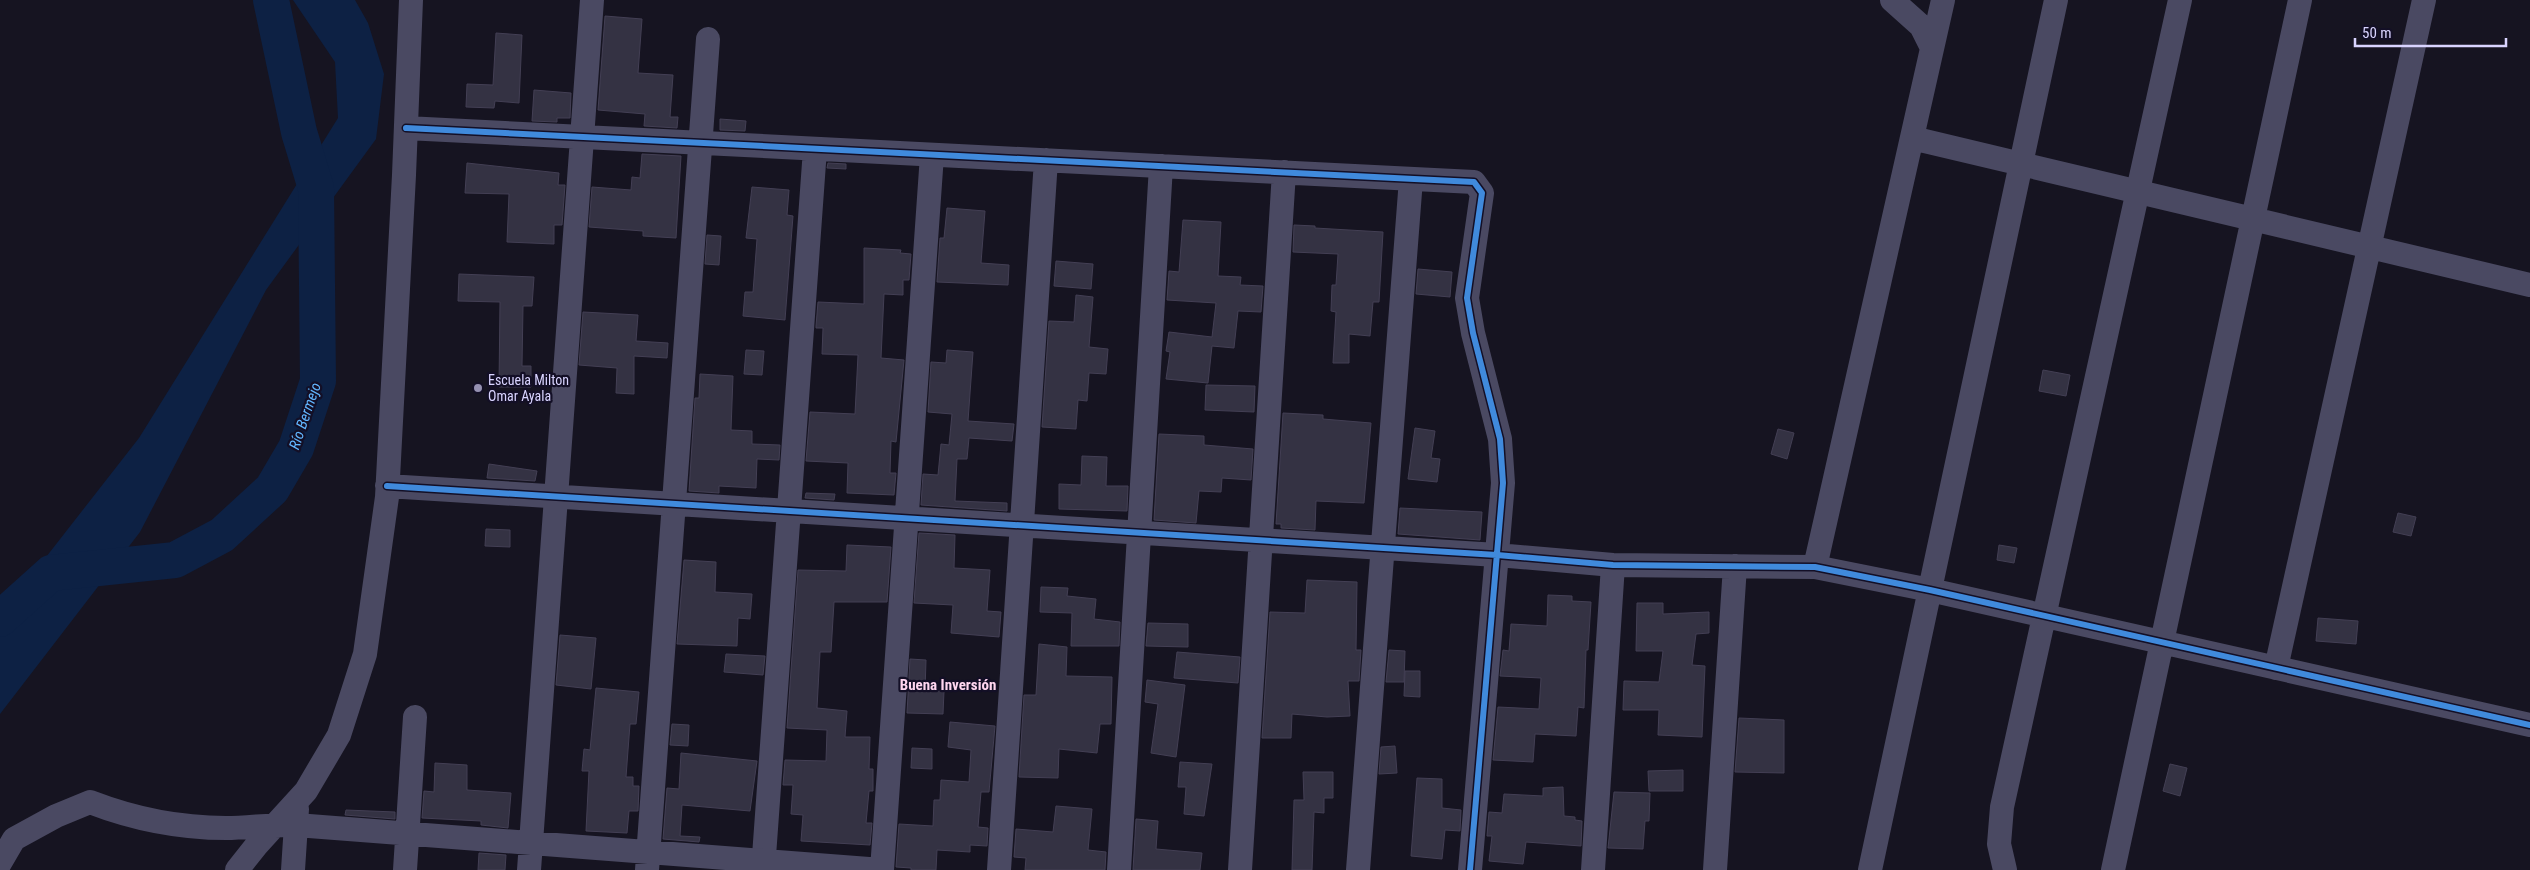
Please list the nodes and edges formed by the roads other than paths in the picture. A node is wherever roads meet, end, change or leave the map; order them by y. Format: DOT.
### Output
graph roads {
  1 [pos="411,0"];
  2 [pos="592,0"];
  3 [pos="1892,0"];
  4 [pos="1943,0"];
  5 [pos="2056,0"];
  6 [pos="2180,0"];
  7 [pos="2300,0"];
  8 [pos="2424,0"];
  9 [pos="708,39"];
  10 [pos="1932,48"];
  11 [pos="406,128"];
  12 [pos="1912,138"];
  13 [pos="815,149"];
  14 [pos="932,155"];
  15 [pos="1046,160"];
  16 [pos="2021,164"];
  17 [pos="1161,166"];
  18 [pos="1284,172"];
  19 [pos="1411,179"];
  20 [pos="2138,192"];
  21 [pos="2252,219"];
  22 [pos="2370,247"];
  23 [pos="2530,285"];
  24 [pos="387,486"];
  25 [pos="556,496"];
  26 [pos="674,504"];
  27 [pos="789,511"];
  28 [pos="906,518"];
  29 [pos="1022,525"];
  30 [pos="1139,532"];
  31 [pos="1261,540"];
  32 [pos="1382,547"];
  33 [pos="1497,555"];
  34 [pos="1612,565"];
  35 [pos="1735,566"];
  36 [pos="1815,567"];
  37 [pos="1930,590"];
  38 [pos="2161,642"];
  39 [pos="2276,668"];
  40 [pos="415,717"];
  41 [pos="2530,725"];
  42 [pos="286,824"];
  43 [pos="407,834"];
  44 [pos="531,843"];
  45 [pos="648,861"];
  46 [pos="0,863"];
  47 [pos="763,865"];
  48 [pos="238,870"];
  49 [pos="292,870"];
  50 [pos="405,870"];
  51 [pos="529,870"];
  52 [pos="882,870"];
  53 [pos="999,870"];
  54 [pos="1119,870"];
  55 [pos="1240,870"];
  56 [pos="1358,870"];
  57 [pos="1470,870"];
  58 [pos="1593,870"];
  59 [pos="1715,870"];
  60 [pos="1870,870"];
  61 [pos="2006,870"];
  62 [pos="2113,870"];
  1 -- 11 [label="street"];
  2 -- 25 [label="street"];
  3 -- 10 [label="street"];
  4 -- 10 [label="street"];
  5 -- 16 [label="street"];
  6 -- 20 [label="street"];
  7 -- 21 [label="street"];
  8 -- 22 [label="street"];
  9 -- 26 [label="street"];
  10 -- 12 [label="street"];
  11 -- 13 [label="street"];
  11 -- 24 [label="street"];
  12 -- 16 [label="street"];
  12 -- 36 [label="street"];
  13 -- 14 [label="street"];
  13 -- 27 [label="street"];
  14 -- 15 [label="street"];
  14 -- 28 [label="street"];
  15 -- 17 [label="street"];
  15 -- 29 [label="street"];
  16 -- 20 [label="street"];
  16 -- 37 [label="street"];
  17 -- 18 [label="street"];
  17 -- 30 [label="street"];
  18 -- 19 [label="street"];
  18 -- 31 [label="street"];
  19 -- 32 [label="street"];
  19 -- 33 [label="street"];
  20 -- 21 [label="street"];
  20 -- 61 [label="street"];
  21 -- 22 [label="street"];
  21 -- 38 [label="street"];
  22 -- 23 [label="street"];
  22 -- 39 [label="street"];
  24 -- 25 [label="street"];
  24 -- 42 [label="street"];
  25 -- 26 [label="street"];
  25 -- 44 [label="street"];
  26 -- 27 [label="street"];
  26 -- 45 [label="street"];
  27 -- 28 [label="street"];
  27 -- 47 [label="street"];
  28 -- 29 [label="street"];
  28 -- 52 [label="street"];
  29 -- 30 [label="street"];
  29 -- 53 [label="street"];
  30 -- 31 [label="street"];
  30 -- 54 [label="street"];
  31 -- 32 [label="street"];
  31 -- 55 [label="street"];
  32 -- 33 [label="street"];
  32 -- 56 [label="street"];
  33 -- 34 [label="street"];
  33 -- 57 [label="street"];
  34 -- 35 [label="street"];
  34 -- 58 [label="street"];
  35 -- 36 [label="street"];
  35 -- 59 [label="street"];
  36 -- 37 [label="street"];
  37 -- 38 [label="street"];
  37 -- 60 [label="street"];
  38 -- 39 [label="street"];
  38 -- 62 [label="street"];
  39 -- 41 [label="street"];
  40 -- 43 [label="street"];
  42 -- 43 [label="street"];
  42 -- 46 [label="street"];
  42 -- 48 [label="street"];
  42 -- 49 [label="street"];
  43 -- 44 [label="street"];
  43 -- 50 [label="street"];
  44 -- 45 [label="street"];
  44 -- 51 [label="street"];
  45 -- 47 [label="street"];
  47 -- 52 [label="street"];
}
